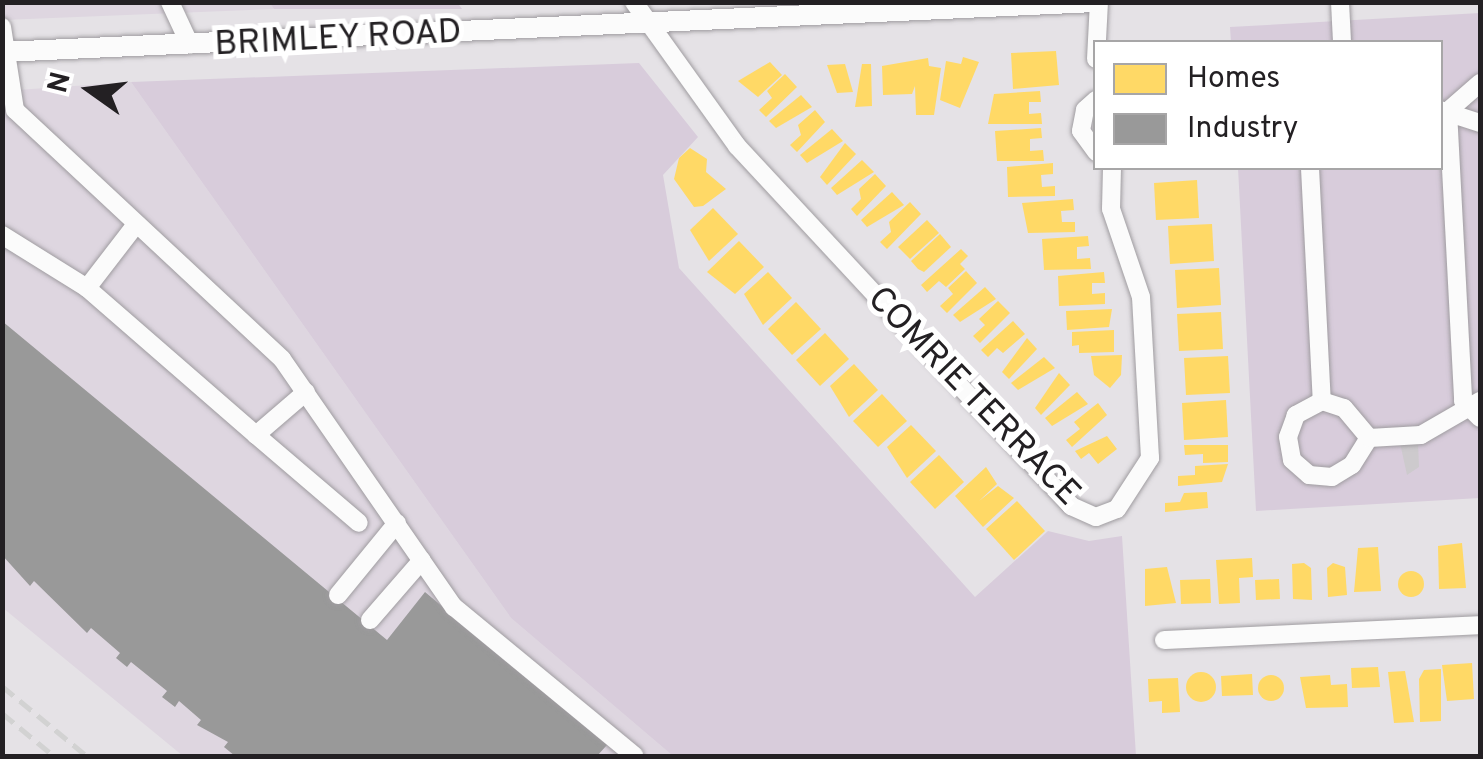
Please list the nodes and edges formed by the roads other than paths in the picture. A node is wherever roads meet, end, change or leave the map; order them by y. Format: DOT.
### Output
graph roads {
  1 [pos="170,2"];
  2 [pos="634,2"];
  3 [pos="1096,2"];
  4 [pos="1340,2"];
  5 [pos="653,24"];
  6 [pos="2,26"];
  7 [pos="1096,40"];
  8 [pos="1342,40"];
  9 [pos="190,45"];
  10 [pos="3,52"];
  11 [pos="1480,83"];
  12 [pos="1093,103"];
  13 [pos="1444,110"];
  14 [pos="1480,124"];
  15 [pos="1093,148"];
  16 [pos="1112,170"];
  17 [pos="1310,170"];
  18 [pos="134,227"];
  19 [pos="2,235"];
  20 [pos="86,288"];
  21 [pos="306,392"];
  22 [pos="1322,402"];
  23 [pos="1477,409"];
  24 [pos="256,435"];
  25 [pos="1369,438"];
  26 [pos="359,523"];
  27 [pos="397,523"];
  28 [pos="422,560"];
  29 [pos="338,594"];
  30 [pos="370,620"];
  31 [pos="1480,625"];
  32 [pos="1164,640"];
  33 [pos="635,756"];
  1 -- 9 [label="street"];
  2 -- 5 [label="street, COMRIE TERRACE"];
  3 -- 5 [label="main road, BRIMLEY ROAD"];
  3 -- 7 [label="street"];
  4 -- 8 [label="street"];
  5 -- 9 [label="main road, BRIMLEY ROAD"];
  5 -- 16 [label="street, COMRIE TERRACE"];
  6 -- 10 [label="street"];
  9 -- 10 [label="main road, BRIMLEY ROAD"];
  10 -- 18 [label="street"];
  11 -- 13 [label="street"];
  12 -- 15 [label="street"];
  13 -- 14 [label="street"];
  13 -- 23 [label="street"];
  17 -- 22 [label="street"];
  18 -- 20 [label="street"];
  18 -- 21 [label="street"];
  19 -- 20 [label="street"];
  20 -- 24 [label="street"];
  21 -- 24 [label="street"];
  21 -- 27 [label="street"];
  22 -- 25 [label="street"];
  22 -- 25 [label="street"];
  23 -- 25 [label="street"];
  24 -- 26 [label="street"];
  27 -- 28 [label="street"];
  27 -- 29 [label="street"];
  28 -- 30 [label="street"];
  28 -- 33 [label="street"];
  31 -- 32 [label="street"];
}
